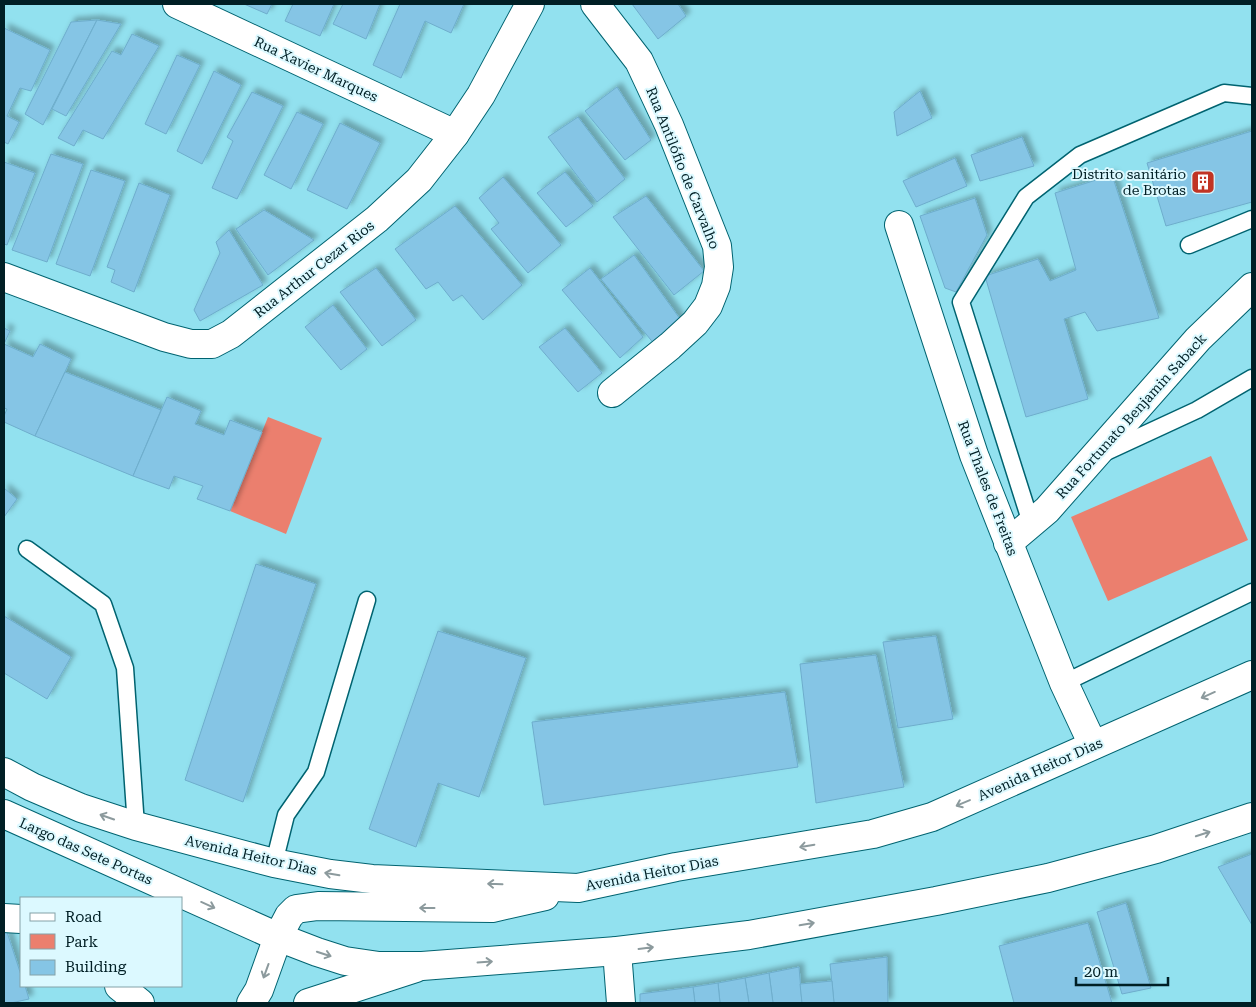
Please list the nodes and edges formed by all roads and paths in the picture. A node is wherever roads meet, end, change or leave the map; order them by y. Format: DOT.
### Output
graph roads {
  1 [pos="177,4"];
  2 [pos="530,4"];
  3 [pos="595,4"];
  4 [pos="1252,96"];
  5 [pos="455,134"];
  6 [pos="1252,219"];
  7 [pos="899,226"];
  8 [pos="1189,245"];
  9 [pos="4,277"];
  10 [pos="1252,287"];
  11 [pos="1252,378"];
  12 [pos="612,393"];
  13 [pos="1095,458"];
  14 [pos="1031,523"];
  15 [pos="1008,543"];
  16 [pos="28,549"];
  17 [pos="1252,592"];
  18 [pos="367,600"];
  19 [pos="1252,675"];
  20 [pos="1064,683"];
  21 [pos="1093,745"];
  22 [pos="4,772"];
  23 [pos="4,814"];
  24 [pos="1252,817"];
  25 [pos="136,826"];
  26 [pos="274,863"];
  27 [pos="578,888"];
  28 [pos="4,918"];
  29 [pos="20,919"];
  30 [pos="278,937"];
  31 [pos="616,951"];
  32 [pos="422,966"];
  33 [pos="120,987"];
  34 [pos="140,1003"];
  35 [pos="251,1003"];
  36 [pos="308,1003"];
  37 [pos="621,1003"];
  1 -- 5 [label="main road, Rua Xavier Marques"];
  2 -- 5 [label="main road, Rua Arthur Cezar Rios"];
  3 -- 12 [label="main road, Rua Antilófio de Carvalho"];
  4 -- 14 [label="lane"];
  5 -- 9 [label="main road, Rua Arthur Cezar Rios"];
  6 -- 8 [label="lane"];
  7 -- 15 [label="main road, Rua Thales de Freitas"];
  10 -- 13 [label="main road, Rua Fortunato Benjamin Saback"];
  11 -- 13 [label="lane"];
  13 -- 14 [label="main road, Rua Fortunato Benjamin Saback"];
  14 -- 15 [label="main road, Rua Fortunato Benjamin Saback"];
  15 -- 20 [label="main road, Rua Thales de Freitas"];
  16 -- 25 [label="lane"];
  17 -- 20 [label="lane"];
  18 -- 26 [label="lane"];
  19 -- 21 [label="main road, Avenida Heitor Dias, one-way"];
  20 -- 21 [label="main road, Rua Thales de Freitas"];
  21 -- 27 [label="main road, Avenida Heitor Dias, one-way"];
  25 -- 22 [label="main road, Avenida Heitor Dias, one-way"];
  23 -- 30 [label="main road, Largo das Sete Portas, one-way"];
  31 -- 24 [label="main road, one-way"];
  25 -- 26 [label="main road, Avenida Heitor Dias"];
  27 -- 26 [label="main road, Avenida Heitor Dias, one-way"];
  27 -- 30 [label="main road, one-way"];
  28 -- 29 [label="main road"];
  30 -- 32 [label="main road, one-way"];
  30 -- 35 [label="main road, one-way"];
  32 -- 31 [label="main road, one-way"];
  31 -- 37 [label="main road"];
  32 -- 36 [label="main road"];
  33 -- 34 [label="main road"];
}
